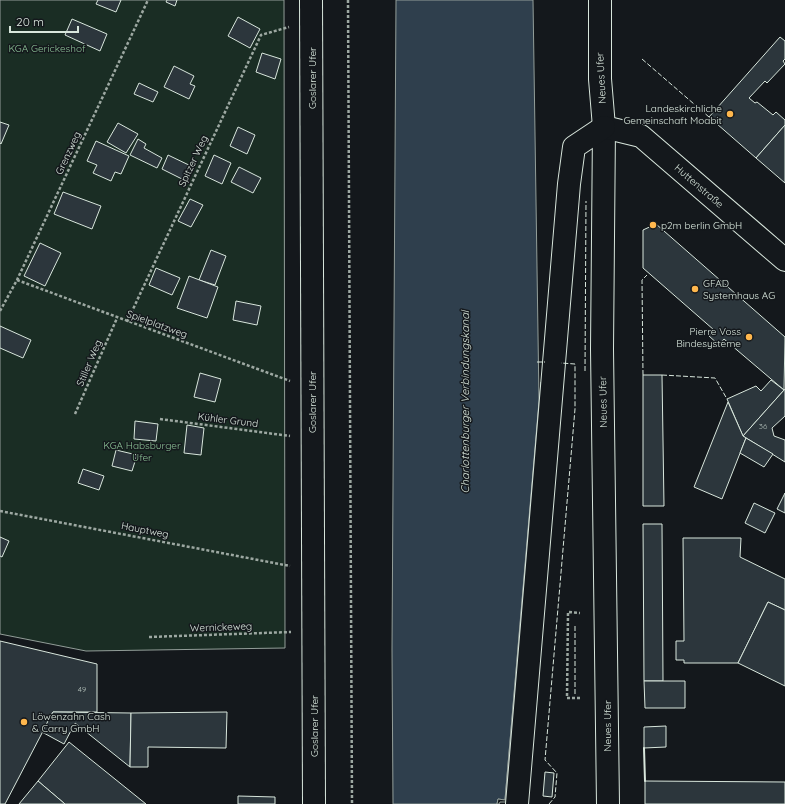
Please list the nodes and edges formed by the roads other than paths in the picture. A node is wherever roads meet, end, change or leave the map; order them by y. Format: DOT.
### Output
graph roads {
  1 [pos="311,0"];
  2 [pos="600,0"];
  3 [pos="604,127"];
  4 [pos="785,260"];
  5 [pos="314,804"];
  6 [pos="517,804"];
  7 [pos="608,804"];
  1 -- 5 [label="street, Goslarer Ufer"];
  2 -- 3 [label="street, Neues Ufer"];
  3 -- 4 [label="street, Huttenstraße"];
  3 -- 6 [label="street"];
  3 -- 7 [label="street, Neues Ufer"];
}
